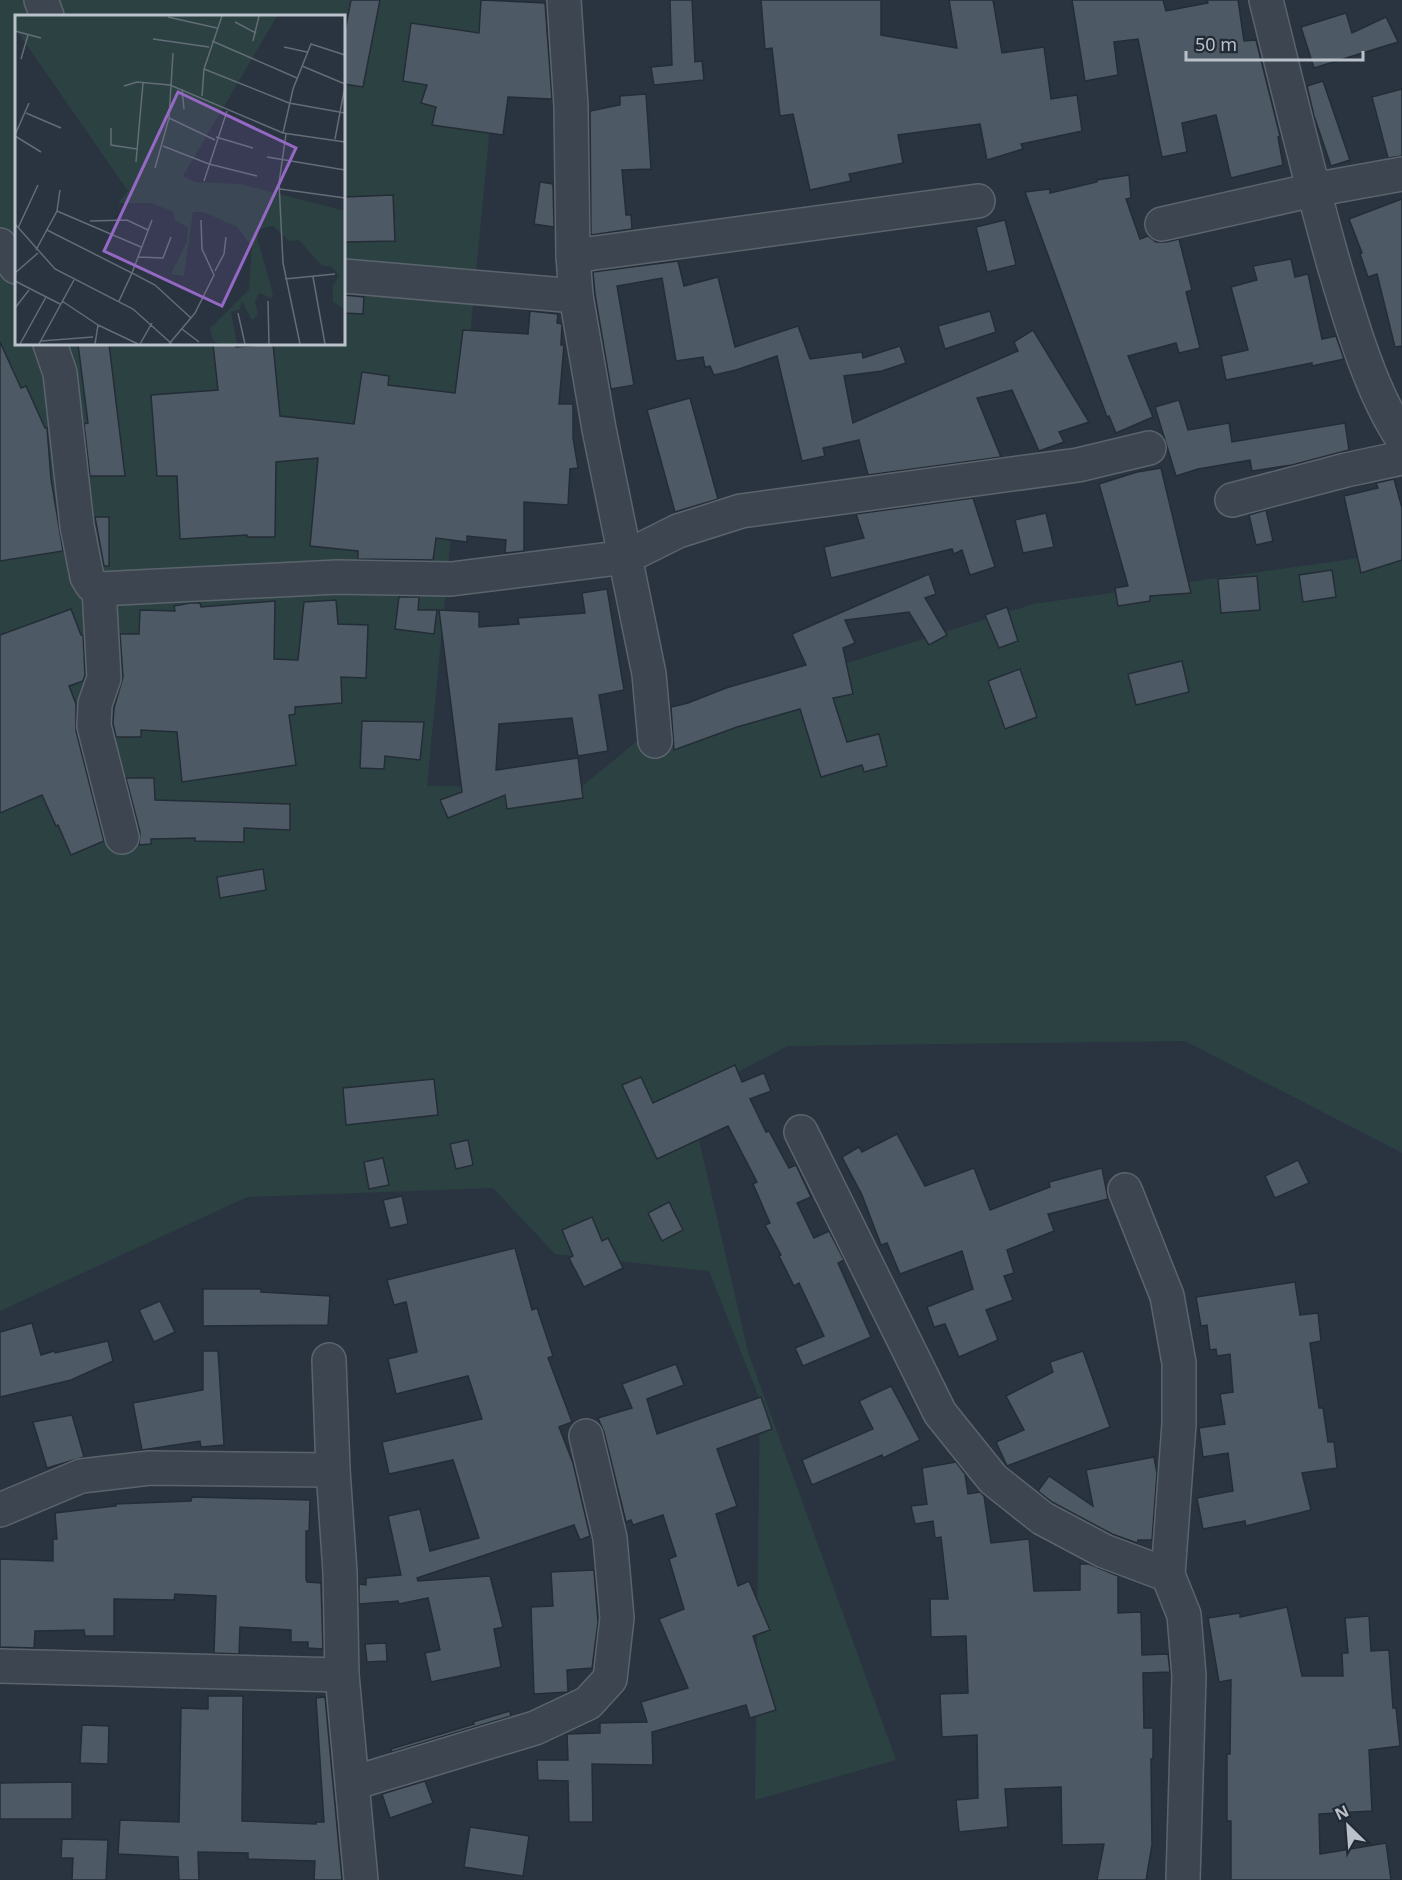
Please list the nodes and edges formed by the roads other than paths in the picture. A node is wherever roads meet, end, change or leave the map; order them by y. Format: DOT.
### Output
graph roads {
  1 [pos="42,0"];
  2 [pos="564,0"];
  3 [pos="1266,0"];
  4 [pos="47,15"];
  5 [pos="1402,174"];
  6 [pos="1313,190"];
  7 [pos="978,201"];
  8 [pos="1162,224"];
  9 [pos="0,245"];
  10 [pos="573,256"];
  11 [pos="15,266"];
  12 [pos="345,276"];
  13 [pos="576,296"];
  14 [pos="50,345"];
  15 [pos="1402,438"];
  16 [pos="1149,448"];
  17 [pos="1402,458"];
  18 [pos="1232,500"];
  19 [pos="626,557"];
  20 [pos="99,589"];
  21 [pos="655,741"];
  22 [pos="122,837"];
  23 [pos="801,1132"];
  24 [pos="1125,1190"];
  25 [pos="329,1360"];
  26 [pos="586,1436"];
  27 [pos="333,1470"];
  28 [pos="0,1510"];
  29 [pos="1168,1575"];
  30 [pos="0,1666"];
  31 [pos="342,1675"];
  32 [pos="353,1783"];
  33 [pos="361,1880"];
  34 [pos="1183,1880"];
  1 -- 4 [label="street"];
  2 -- 10 [label="street"];
  3 -- 6 [label="street"];
  5 -- 6 [label="street"];
  6 -- 8 [label="street"];
  6 -- 15 [label="street"];
  7 -- 10 [label="street"];
  9 -- 11 [label="street"];
  10 -- 13 [label="street"];
  12 -- 13 [label="street"];
  13 -- 19 [label="street"];
  14 -- 20 [label="street"];
  16 -- 19 [label="street"];
  17 -- 18 [label="street"];
  19 -- 20 [label="street"];
  19 -- 21 [label="street"];
  20 -- 22 [label="street"];
  23 -- 29 [label="street"];
  24 -- 29 [label="street"];
  25 -- 27 [label="street"];
  26 -- 32 [label="street"];
  27 -- 28 [label="street"];
  27 -- 31 [label="street"];
  29 -- 34 [label="street"];
  30 -- 31 [label="street"];
  31 -- 32 [label="street"];
  32 -- 33 [label="street"];
}
